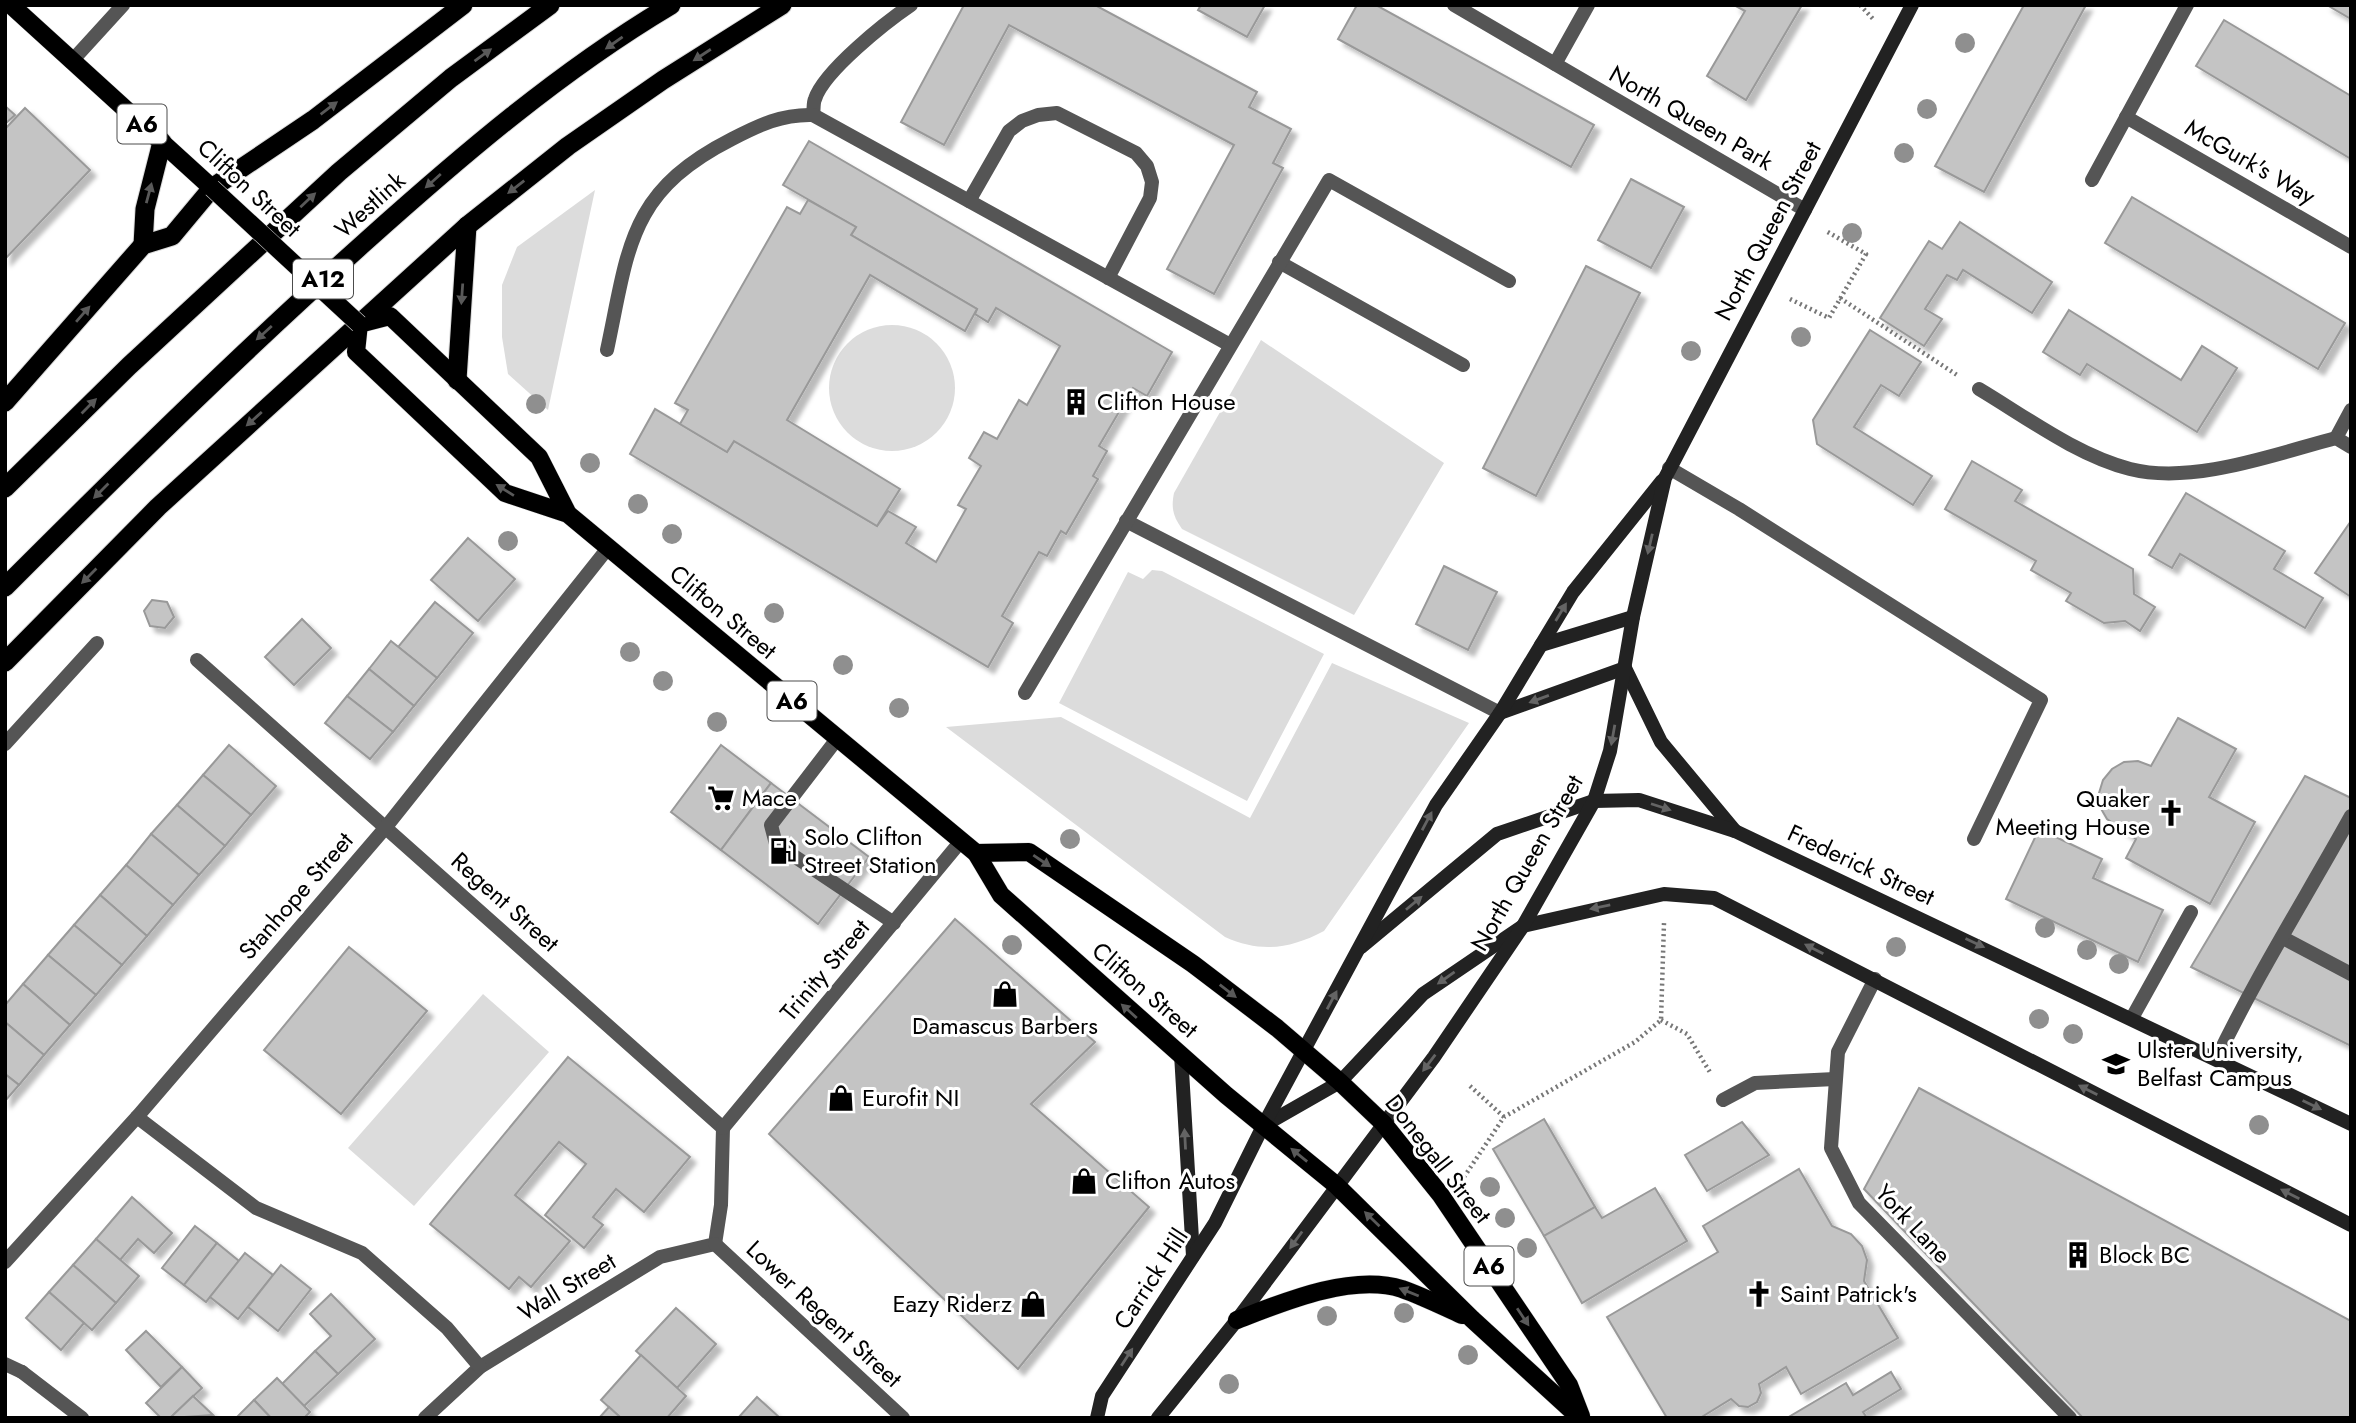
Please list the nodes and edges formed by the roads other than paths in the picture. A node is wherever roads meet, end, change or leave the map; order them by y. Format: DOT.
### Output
graph roads {
  1 [pos="11,5"];
  2 [pos="123,5"];
  3 [pos="464,5"];
  4 [pos="550,5"];
  5 [pos="671,5"];
  6 [pos="782,5"];
  7 [pos="911,5"];
  8 [pos="1454,5"];
  9 [pos="1588,5"];
  10 [pos="1913,5"];
  11 [pos="2187,5"];
  12 [pos="71,62"];
  13 [pos="1555,64"];
  14 [pos="813,115"];
  15 [pos="2126,117"];
  16 [pos="163,142"];
  17 [pos="2092,180"];
  18 [pos="212,188"];
  19 [pos="970,201"];
  20 [pos="1803,214"];
  21 [pos="467,226"];
  22 [pos="143,245"];
  23 [pos="2351,247"];
  24 [pos="1279,262"];
  25 [pos="1108,278"];
  26 [pos="1509,281"];
  27 [pos="359,324"];
  28 [pos="1230,345"];
  29 [pos="607,350"];
  30 [pos="1463,365"];
  31 [pos="457,380"];
  32 [pos="1979,389"];
  33 [pos="5,402"];
  34 [pos="2351,410"];
  35 [pos="2336,438"];
  36 [pos="2351,447"];
  37 [pos="1667,473"];
  38 [pos="5,488"];
  39 [pos="568,514"];
  40 [pos="1126,521"];
  41 [pos="608,548"];
  42 [pos="5,587"];
  43 [pos="1633,617"];
  44 [pos="97,643"];
  45 [pos="1541,645"];
  46 [pos="197,660"];
  47 [pos="5,662"];
  48 [pos="1625,668"];
  49 [pos="1025,693"];
  50 [pos="1500,713"];
  51 [pos="837,739"];
  52 [pos="5,744"];
  53 [pos="1594,801"];
  54 [pos="2351,816"];
  55 [pos="386,827"];
  56 [pos="1735,831"];
  57 [pos="1974,839"];
  58 [pos="961,841"];
  59 [pos="976,853"];
  60 [pos="2191,912"];
  61 [pos="894,923"];
  62 [pos="1523,926"];
  63 [pos="2283,938"];
  64 [pos="1361,947"];
  65 [pos="2351,974"];
  66 [pos="1875,979"];
  67 [pos="2132,1018"];
  68 [pos="1303,1054"];
  69 [pos="1181,1055"];
  70 [pos="2217,1058"];
  71 [pos="1835,1079"];
  72 [pos="1340,1082"];
  73 [pos="1725,1100"];
  74 [pos="137,1117"];
  75 [pos="1383,1123"];
  76 [pos="2351,1124"];
  77 [pos="1263,1126"];
  78 [pos="723,1128"];
  79 [pos="1336,1185"];
  80 [pos="2351,1225"];
  81 [pos="715,1244"];
  82 [pos="1192,1256"];
  83 [pos="5,1262"];
  84 [pos="1472,1319"];
  85 [pos="1237,1320"];
  86 [pos="5,1364"];
  87 [pos="480,1367"];
  88 [pos="82,1418"];
  89 [pos="425,1418"];
  90 [pos="902,1418"];
  91 [pos="1097,1418"];
  92 [pos="1157,1418"];
  93 [pos="1581,1418"];
  94 [pos="2070,1418"];
  1 -- 12 [label="main road, Clifton Street / A6"];
  2 -- 12 [label="street"];
  18 -- 3 [label="highway, one-way"];
  38 -- 4 [label="highway, Westlink / A12, one-way"];
  5 -- 42 [label="highway, Westlink / A12, one-way"];
  6 -- 21 [label="highway, one-way"];
  7 -- 14 [label="street"];
  8 -- 13 [label="street, North Queen Park"];
  9 -- 13 [label="street"];
  10 -- 20 [label="main road, North Queen Street"];
  11 -- 15 [label="street"];
  12 -- 16 [label="main road, Clifton Street / A6"];
  13 -- 20 [label="street, North Queen Park"];
  14 -- 19 [label="street"];
  14 -- 29 [label="street"];
  15 -- 17 [label="street"];
  15 -- 23 [label="street, McGurk's Way"];
  16 -- 18 [label="main road, Clifton Street / A6"];
  22 -- 16 [label="highway, one-way"];
  18 -- 22 [label="highway"];
  18 -- 27 [label="main road, Clifton Street / A6, bridge"];
  19 -- 25 [label="street"];
  19 -- 25 [label="street"];
  20 -- 37 [label="main road, North Queen Street"];
  21 -- 27 [label="highway"];
  21 -- 31 [label="highway, one-way"];
  33 -- 22 [label="highway, one-way"];
  24 -- 26 [label="street"];
  24 -- 28 [label="street"];
  24 -- 30 [label="street"];
  25 -- 28 [label="street"];
  27 -- 31 [label="main road, Clifton Street / A6"];
  39 -- 27 [label="main road, Clifton Street / A6, one-way"];
  27 -- 47 [label="highway, one-way"];
  28 -- 40 [label="street"];
  31 -- 39 [label="main road, Clifton Street / A6"];
  32 -- 35 [label="street"];
  34 -- 35 [label="street"];
  35 -- 36 [label="street"];
  37 -- 43 [label="main road, North Queen Street, one-way"];
  45 -- 37 [label="main road, North Queen Street, one-way"];
  37 -- 57 [label="street"];
  39 -- 41 [label="main road, Clifton Street / A6"];
  40 -- 49 [label="street"];
  40 -- 50 [label="street"];
  41 -- 51 [label="main road, Clifton Street / A6"];
  41 -- 55 [label="street, Stanhope Street"];
  43 -- 45 [label="main road"];
  43 -- 48 [label="main road, North Queen Street"];
  44 -- 52 [label="street"];
  45 -- 50 [label="main road, North Queen Street"];
  46 -- 55 [label="street, Regent Street"];
  48 -- 50 [label="main road, one-way"];
  48 -- 53 [label="main road, North Queen Street, one-way"];
  48 -- 56 [label="main road"];
  64 -- 50 [label="main road, North Queen Street, one-way"];
  51 -- 58 [label="main road, Clifton Street / A6"];
  51 -- 61 [label="street"];
  53 -- 56 [label="main road, Frederick Street, one-way"];
  53 -- 62 [label="main road, North Queen Street"];
  64 -- 53 [label="main road, Frederick Street, one-way"];
  54 -- 63 [label="street"];
  55 -- 74 [label="street, Stanhope Street"];
  55 -- 78 [label="street, Regent Street"];
  56 -- 67 [label="main road, Frederick Street, one-way"];
  58 -- 59 [label="main road, Clifton Street / A6"];
  58 -- 61 [label="street, Trinity Street"];
  59 -- 68 [label="main road, Clifton Street / A6, one-way"];
  69 -- 59 [label="main road, Clifton Street / A6, one-way"];
  60 -- 67 [label="street"];
  61 -- 78 [label="street, Trinity Street"];
  66 -- 62 [label="main road, one-way"];
  62 -- 72 [label="main road, one-way"];
  62 -- 75 [label="main road, North Queen Street, one-way"];
  63 -- 65 [label="street"];
  63 -- 70 [label="street"];
  68 -- 64 [label="main road, North Queen Street, one-way"];
  66 -- 71 [label="street, York Lane"];
  80 -- 66 [label="main road, one-way"];
  67 -- 70 [label="main road, Frederick Street"];
  68 -- 72 [label="main road, Donegall Street / A6"];
  68 -- 77 [label="main road, North Queen Street"];
  69 -- 77 [label="main road, Clifton Street / A6"];
  82 -- 69 [label="main road, one-way"];
  70 -- 76 [label="main road, Frederick Street, one-way"];
  71 -- 73 [label="street"];
  71 -- 94 [label="street, York Lane"];
  72 -- 75 [label="main road, Donegall Street / A6"];
  72 -- 77 [label="main road"];
  74 -- 83 [label="street, Stanhope Street"];
  74 -- 87 [label="street"];
  75 -- 79 [label="main road, North Queen Street"];
  75 -- 93 [label="main road, Donegall Street / A6, one-way"];
  79 -- 77 [label="main road, Donegall Street / A6, one-way"];
  77 -- 82 [label="main road, Carrick Hill"];
  78 -- 81 [label="street"];
  84 -- 79 [label="main road, Donegall Street / A6, one-way"];
  79 -- 85 [label="main road, one-way"];
  81 -- 87 [label="street, Wall Street"];
  81 -- 90 [label="street, Lower Regent Street"];
  91 -- 82 [label="main road, Carrick Hill, one-way"];
  84 -- 85 [label="main road, one-way"];
  84 -- 93 [label="main road, Donegall Street / A6"];
  85 -- 92 [label="main road"];
  86 -- 88 [label="street"];
  87 -- 89 [label="street, Wall Street"];
}
